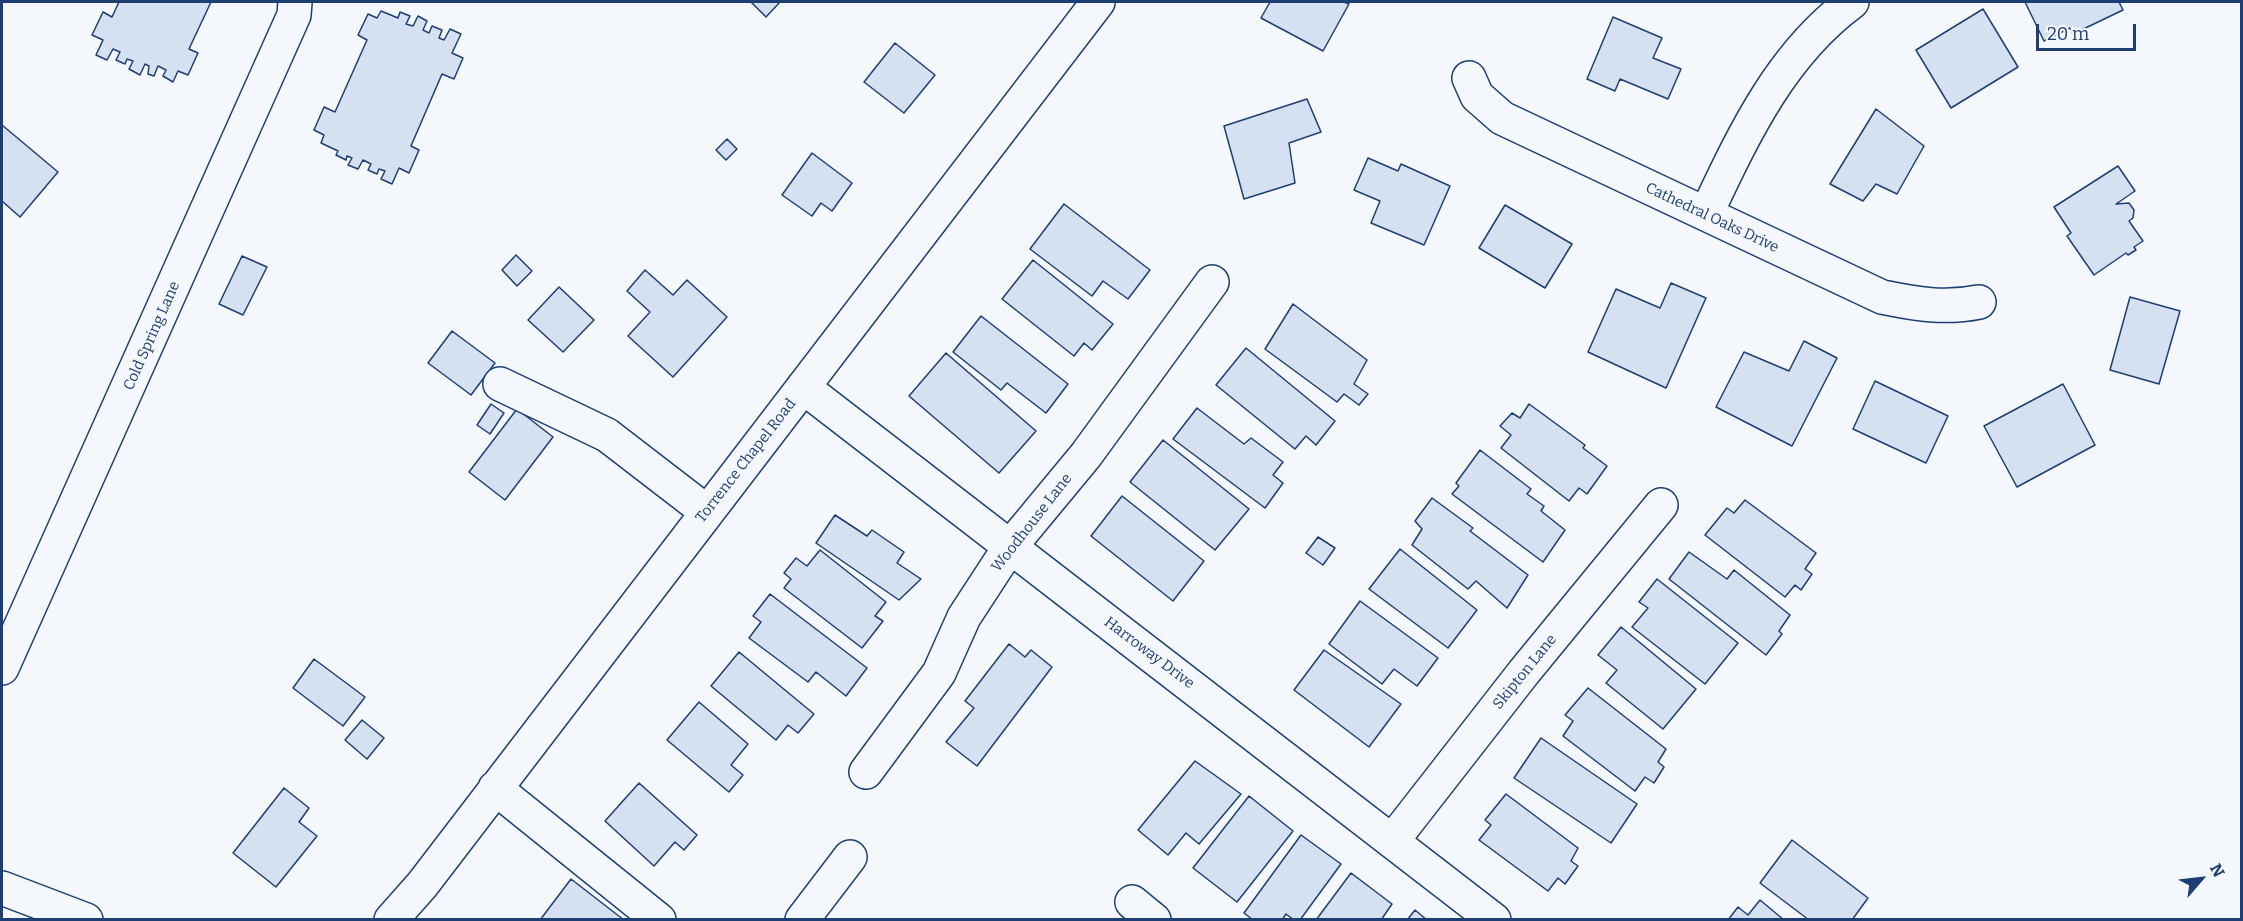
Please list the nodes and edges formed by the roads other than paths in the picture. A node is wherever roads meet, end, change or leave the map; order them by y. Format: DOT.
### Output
graph roads {
  1 [pos="295,2"];
  2 [pos="1098,2"];
  3 [pos="1852,2"];
  4 [pos="1470,78"];
  5 [pos="1706,214"];
  6 [pos="1212,282"];
  7 [pos="1979,302"];
  8 [pos="500,384"];
  9 [pos="803,387"];
  10 [pos="1661,506"];
  11 [pos="707,512"];
  12 [pos="1009,548"];
  13 [pos="2,668"];
  14 [pos="866,772"];
  15 [pos="495,788"];
  16 [pos="1393,840"];
  17 [pos="850,857"];
  18 [pos="2,888"];
  19 [pos="86,920"];
  20 [pos="391,920"];
  21 [pos="659,920"];
  22 [pos="802,920"];
  23 [pos="1494,920"];
  1 -- 13 [label="street, Cold Spring Lane"];
  2 -- 9 [label="street, Torrence Chapel Road"];
  3 -- 5 [label="street"];
  4 -- 5 [label="street, Cathedral Oaks Drive"];
  5 -- 7 [label="street, Cathedral Oaks Drive"];
  6 -- 12 [label="street, Woodhouse Lane"];
  8 -- 11 [label="street"];
  9 -- 11 [label="street, Torrence Chapel Road"];
  9 -- 12 [label="street, Harroway Drive"];
  10 -- 16 [label="street, Skipton Lane"];
  11 -- 15 [label="street, Torrence Chapel Road"];
  12 -- 14 [label="street, Woodhouse Lane"];
  12 -- 16 [label="street, Harroway Drive"];
  15 -- 20 [label="street, Torrence Chapel Road"];
  15 -- 21 [label="street"];
  16 -- 23 [label="street, Harroway Drive"];
  17 -- 22 [label="street"];
  18 -- 19 [label="street"];
}
